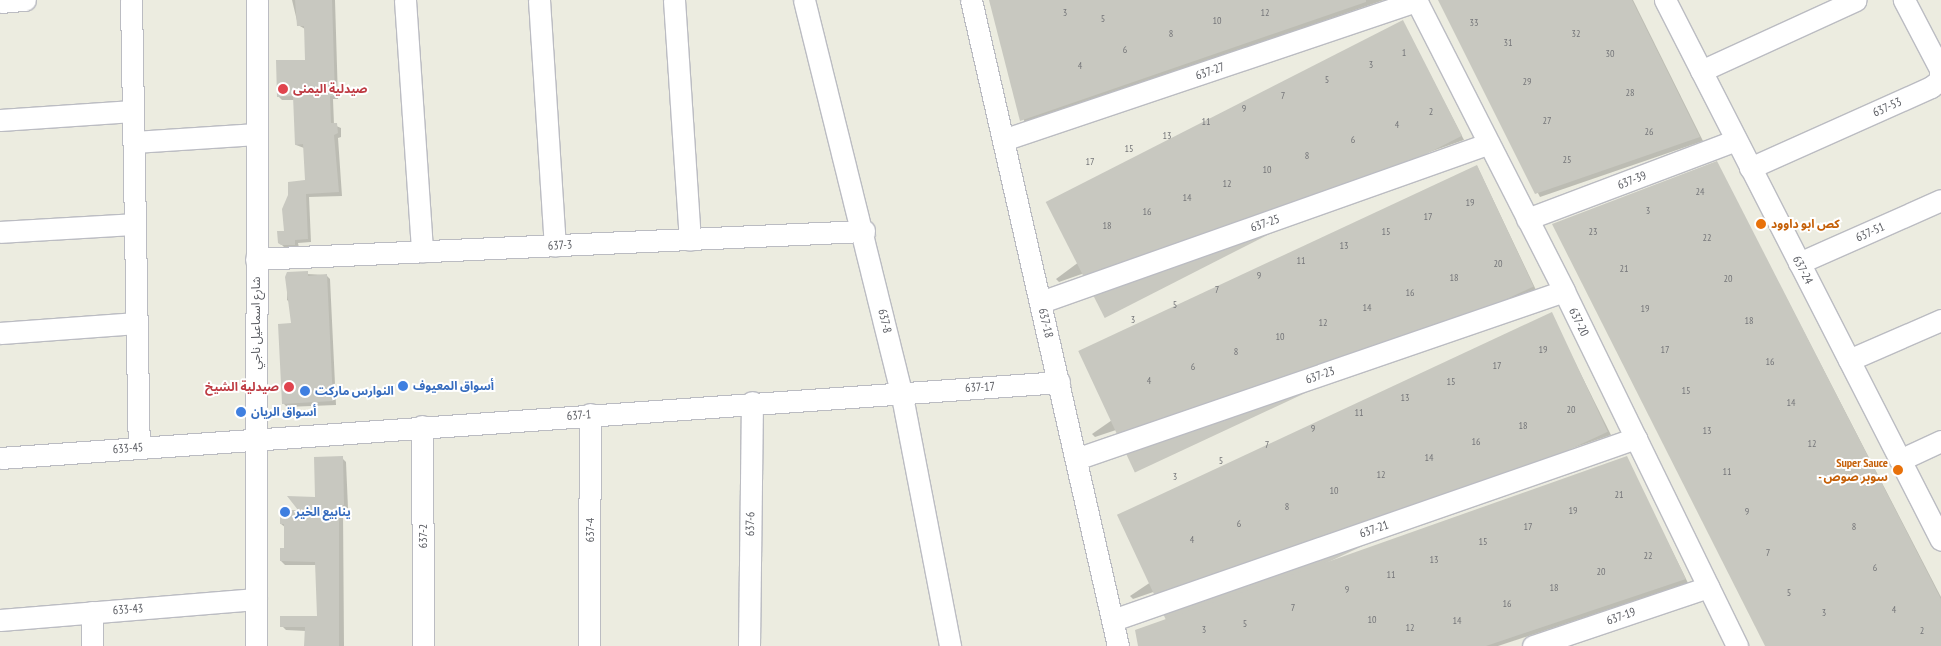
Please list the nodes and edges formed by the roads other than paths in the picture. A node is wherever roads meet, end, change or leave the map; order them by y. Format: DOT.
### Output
graph roads {
  1 [pos="25,0"];
  2 [pos="131,0"];
  3 [pos="256,0"];
  4 [pos="405,0"];
  5 [pos="539,0"];
  6 [pos="674,0"];
  7 [pos="804,0"];
  8 [pos="971,0"];
  9 [pos="1416,0"];
  10 [pos="1665,0"];
  11 [pos="1856,0"];
  12 [pos="1904,0"];
  13 [pos="0,2"];
  14 [pos="1701,71"];
  15 [pos="133,111"];
  16 [pos="0,120"];
  17 [pos="256,134"];
  18 [pos="1003,140"];
  19 [pos="1736,140"];
  20 [pos="134,142"];
  21 [pos="1489,143"];
  22 [pos="1750,168"];
  23 [pos="1941,200"];
  24 [pos="1527,219"];
  25 [pos="135,224"];
  26 [pos="864,231"];
  27 [pos="0,232"];
  28 [pos="690,239"];
  29 [pos="555,245"];
  30 [pos="422,251"];
  31 [pos="256,259"];
  32 [pos="1799,263"];
  33 [pos="1564,291"];
  34 [pos="1041,302"];
  35 [pos="1941,320"];
  36 [pos="137,323"];
  37 [pos="0,333"];
  38 [pos="1849,360"];
  39 [pos="1059,382"];
  40 [pos="901,391"];
  41 [pos="752,402"];
  42 [pos="590,414"];
  43 [pos="422,426"];
  44 [pos="256,438"];
  45 [pos="1636,438"];
  46 [pos="1941,441"];
  47 [pos="139,448"];
  48 [pos="0,458"];
  49 [pos="1076,458"];
  50 [pos="1900,460"];
  51 [pos="1941,540"];
  52 [pos="1708,587"];
  53 [pos="256,599"];
  54 [pos="92,612"];
  55 [pos="0,620"];
  56 [pos="1113,620"];
  57 [pos="92,646"];
  58 [pos="256,646"];
  59 [pos="423,646"];
  60 [pos="589,646"];
  61 [pos="749,646"];
  62 [pos="950,646"];
  63 [pos="1118,646"];
  64 [pos="1534,646"];
  65 [pos="1737,646"];
  1 -- 13 [label="street"];
  2 -- 15 [label="street"];
  3 -- 17 [label="street, شارع اسماعيل ناجي"];
  4 -- 30 [label="street"];
  5 -- 29 [label="street"];
  6 -- 28 [label="street"];
  7 -- 26 [label="street, 637-8"];
  8 -- 18 [label="street, 637-18"];
  9 -- 18 [label="street, 637-27"];
  9 -- 21 [label="street, 637-20"];
  10 -- 14 [label="street, 637-24"];
  11 -- 14 [label="street"];
  12 -- 22 [label="street, 637-53"];
  14 -- 19 [label="street, 637-24"];
  15 -- 16 [label="street"];
  15 -- 20 [label="street"];
  17 -- 20 [label="street"];
  17 -- 31 [label="street, شارع اسماعيل ناجي"];
  18 -- 34 [label="street, 637-18"];
  19 -- 22 [label="street, 637-24"];
  19 -- 24 [label="street, 637-39"];
  20 -- 25 [label="street"];
  21 -- 24 [label="street, 637-20"];
  21 -- 34 [label="street, 637-25"];
  22 -- 32 [label="street, 637-24"];
  23 -- 32 [label="street, 637-51"];
  24 -- 33 [label="street, 637-20"];
  25 -- 27 [label="street"];
  25 -- 36 [label="street"];
  26 -- 28 [label="street, 637-3"];
  26 -- 40 [label="street, 637-8"];
  28 -- 29 [label="street, 637-3"];
  29 -- 30 [label="street, 637-3"];
  30 -- 31 [label="street, 637-3"];
  31 -- 44 [label="street, شارع اسماعيل ناجي"];
  32 -- 38 [label="street, 637-24"];
  33 -- 45 [label="street, 637-20"];
  33 -- 49 [label="street, 637-23"];
  34 -- 39 [label="street, 637-18"];
  35 -- 38 [label="street"];
  36 -- 37 [label="street"];
  36 -- 47 [label="street"];
  38 -- 50 [label="street, 637-24"];
  39 -- 40 [label="street, 637-17"];
  39 -- 49 [label="street, 637-18"];
  40 -- 41 [label="street, 637-1"];
  40 -- 62 [label="street, 637-8"];
  41 -- 42 [label="street, 637-1"];
  41 -- 61 [label="street, 637-6"];
  42 -- 43 [label="street, 637-1"];
  42 -- 60 [label="street, 637-4"];
  43 -- 44 [label="street, 637-1"];
  43 -- 59 [label="street, 637-2"];
  44 -- 47 [label="street, 633-45"];
  44 -- 53 [label="street, شارع اسماعيل ناجي"];
  45 -- 52 [label="street, 637-20"];
  45 -- 56 [label="street, 637-21"];
  46 -- 50 [label="street"];
  47 -- 48 [label="street, 633-45"];
  49 -- 56 [label="street, 637-18"];
  50 -- 51 [label="street, 637-24"];
  52 -- 64 [label="street, 637-19"];
  52 -- 65 [label="street, 637-20"];
  53 -- 54 [label="street, 633-43"];
  53 -- 58 [label="street, شارع اسماعيل ناجي"];
  54 -- 55 [label="street, 633-43"];
  54 -- 57 [label="street"];
  56 -- 63 [label="street, 637-18"];
}
